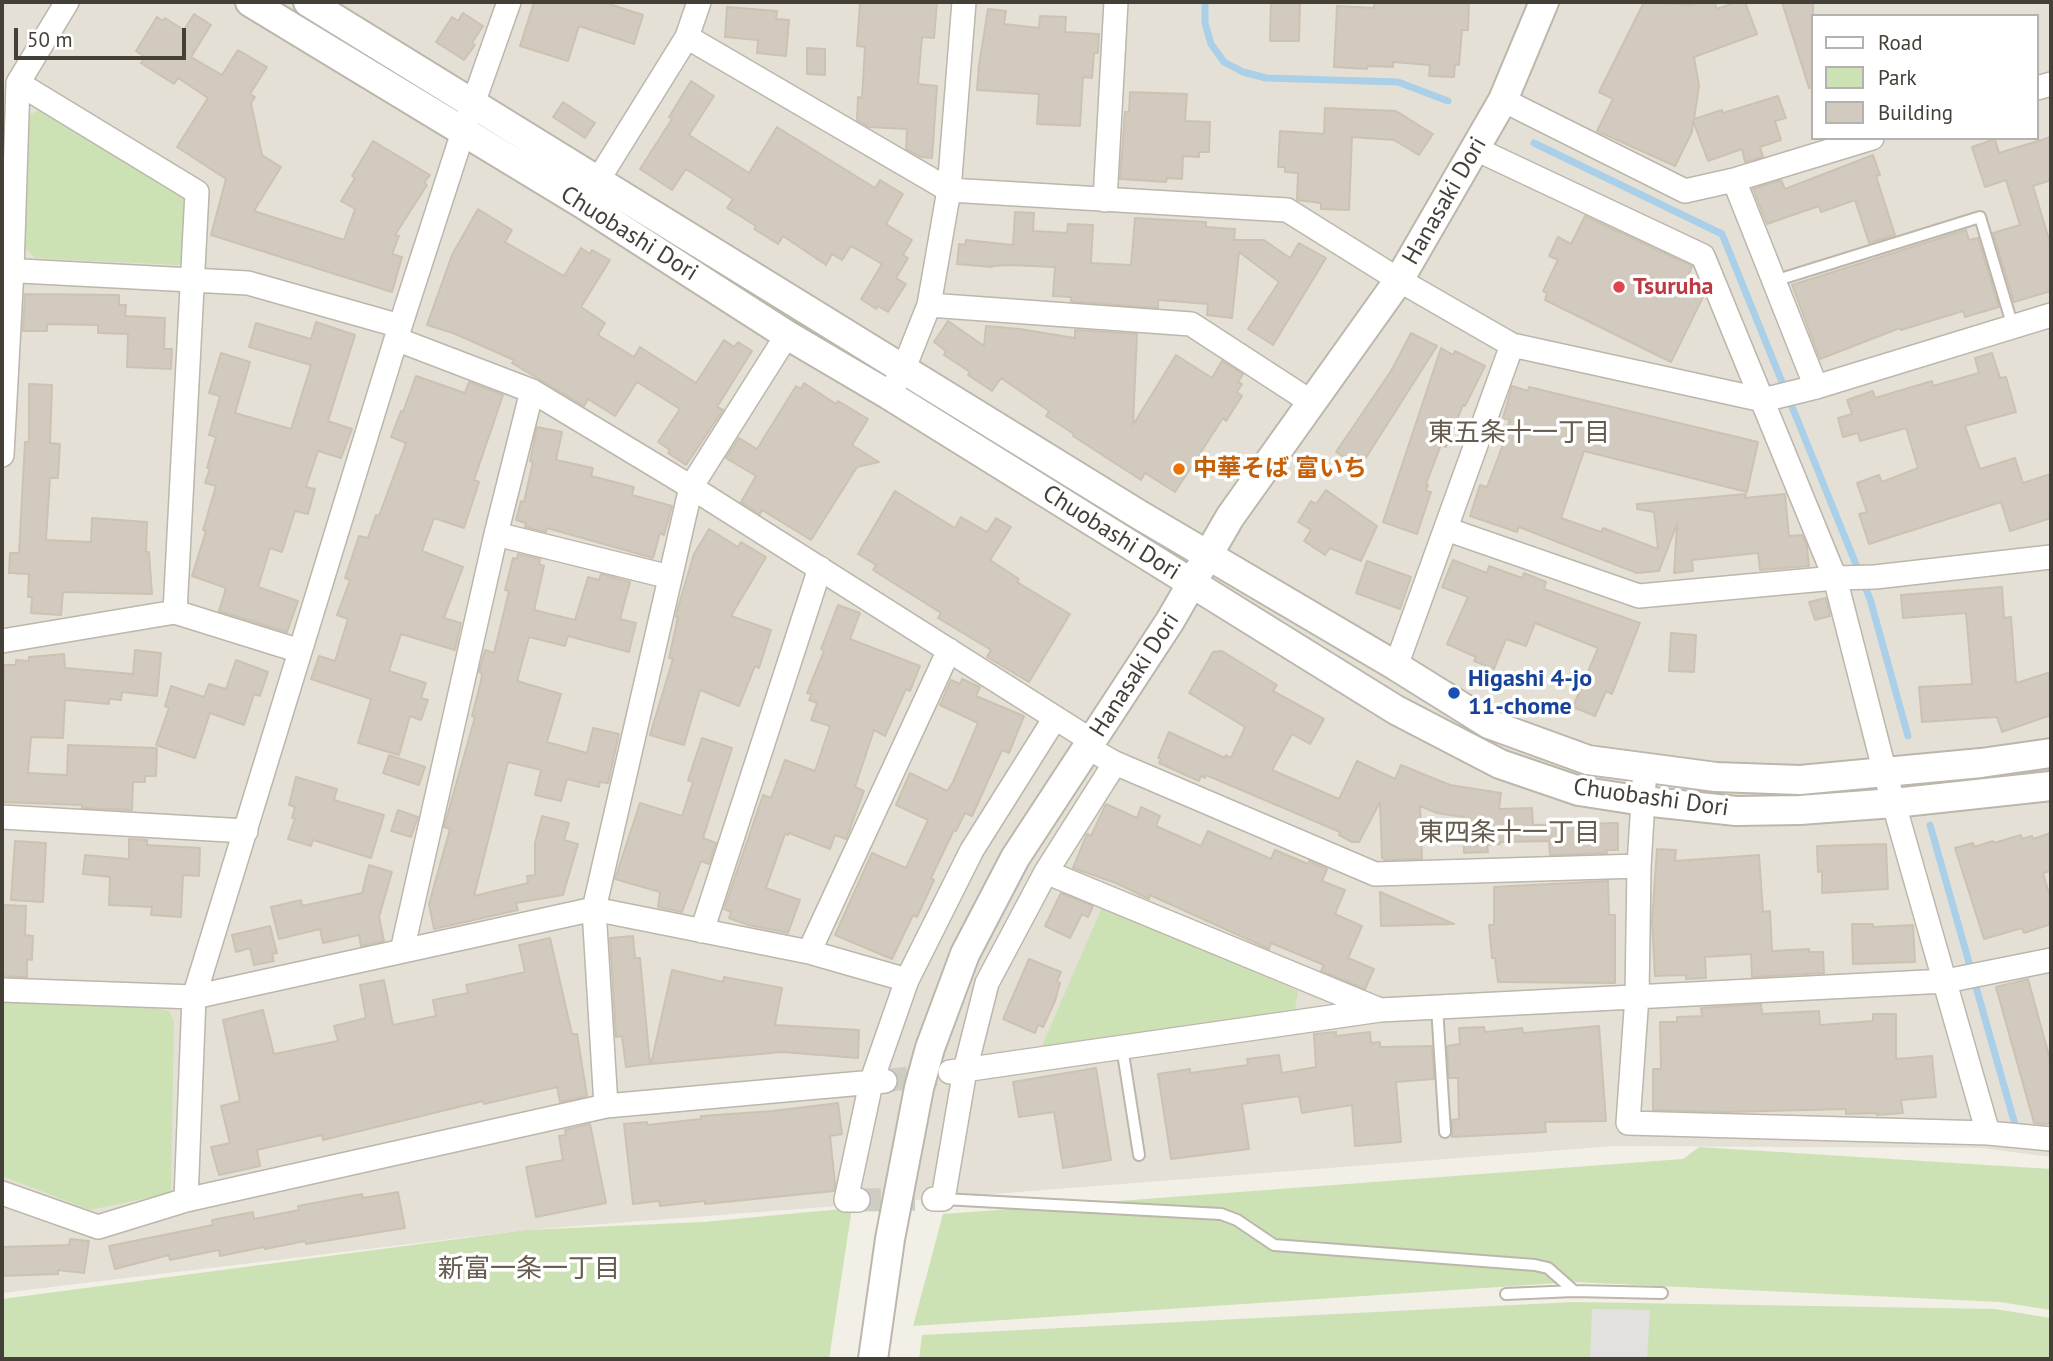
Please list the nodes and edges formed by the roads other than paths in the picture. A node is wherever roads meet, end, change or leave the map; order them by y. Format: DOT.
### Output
graph roads {
  1 [pos="67,2"];
  2 [pos="250,2"];
  3 [pos="308,2"];
  4 [pos="509,2"];
  5 [pos="699,2"];
  6 [pos="964,2"];
  7 [pos="1116,2"];
  8 [pos="1545,2"];
  9 [pos="687,37"];
  10 [pos="18,83"];
  11 [pos="1503,100"];
  12 [pos="473,103"];
  13 [pos="463,132"];
  14 [pos="1865,140"];
  15 [pos="1476,149"];
  16 [pos="599,179"];
  17 [pos="1734,180"];
  18 [pos="950,190"];
  19 [pos="1105,200"];
  20 [pos="583,204"];
  21 [pos="7,270"];
  22 [pos="191,280"];
  23 [pos="1398,280"];
  24 [pos="1774,281"];
  25 [pos="929,305"];
  26 [pos="2051,315"];
  27 [pos="2013,327"];
  28 [pos="398,333"];
  29 [pos="787,335"];
  30 [pos="1512,345"];
  31 [pos="904,368"];
  32 [pos="1809,389"];
  33 [pos="532,391"];
  34 [pos="889,395"];
  35 [pos="1770,399"];
  36 [pos="1311,402"];
  37 [pos="2,455"];
  38 [pos="691,487"];
  39 [pos="1446,529"];
  40 [pos="496,534"];
  41 [pos="1208,555"];
  42 [pos="2051,557"];
  43 [pos="820,568"];
  44 [pos="670,577"];
  45 [pos="1854,577"];
  46 [pos="1191,584"];
  47 [pos="175,612"];
  48 [pos="2,641"];
  49 [pos="949,650"];
  50 [pos="300,651"];
  51 [pos="1396,666"];
  52 [pos="1055,718"];
  53 [pos="1090,745"];
  54 [pos="2051,753"];
  55 [pos="1115,763"];
  56 [pos="1645,768"];
  57 [pos="1885,773"];
  58 [pos="2051,786"];
  59 [pos="1643,801"];
  60 [pos="1894,803"];
  61 [pos="2,817"];
  62 [pos="246,831"];
  63 [pos="1639,866"];
  64 [pos="1046,872"];
  65 [pos="594,909"];
  66 [pos="702,931"];
  67 [pos="402,951"];
  68 [pos="809,953"];
  69 [pos="2051,960"];
  70 [pos="1965,977"];
  71 [pos="907,980"];
  72 [pos="2,990"];
  73 [pos="1637,996"];
  74 [pos="194,997"];
  75 [pos="1437,1007"];
  76 [pos="1380,1010"];
  77 [pos="1122,1047"];
  78 [pos="957,1071"];
  79 [pos="878,1082"];
  80 [pos="606,1106"];
  81 [pos="1445,1132"];
  82 [pos="1988,1133"];
  83 [pos="2051,1139"];
  84 [pos="1139,1155"];
  85 [pos="2,1192"];
  86 [pos="939,1199"];
  87 [pos="186,1200"];
  88 [pos="858,1200"];
  89 [pos="1574,1292"];
  90 [pos="1662,1293"];
  91 [pos="1506,1294"];
  92 [pos="873,1359"];
  1 -- 10 [label="street"];
  2 -- 13 [label="street, Chuobashi Dori"];
  3 -- 12 [label="street, Chuobashi Dori"];
  4 -- 12 [label="street"];
  5 -- 9 [label="street"];
  6 -- 18 [label="street"];
  7 -- 19 [label="street"];
  8 -- 11 [label="street, Hanasaki Dori"];
  9 -- 16 [label="street"];
  9 -- 18 [label="street"];
  10 -- 21 [label="street"];
  10 -- 22 [label="street"];
  11 -- 15 [label="street, Hanasaki Dori"];
  11 -- 17 [label="street"];
  12 -- 13 [label="street"];
  12 -- 16 [label="street, Chuobashi Dori"];
  13 -- 20 [label="street, Chuobashi Dori"];
  13 -- 28 [label="street"];
  14 -- 17 [label="street"];
  15 -- 23 [label="street, Hanasaki Dori"];
  15 -- 35 [label="street"];
  16 -- 20 [label="street"];
  16 -- 31 [label="street, Chuobashi Dori"];
  17 -- 24 [label="street"];
  18 -- 19 [label="street"];
  18 -- 25 [label="street"];
  19 -- 23 [label="street"];
  20 -- 29 [label="street, Chuobashi Dori"];
  21 -- 22 [label="street"];
  21 -- 37 [label="street"];
  22 -- 28 [label="street"];
  22 -- 47 [label="street"];
  23 -- 30 [label="street"];
  23 -- 36 [label="street, Hanasaki Dori"];
  24 -- 27 [label="lane"];
  24 -- 32 [label="street"];
  25 -- 31 [label="street"];
  25 -- 36 [label="street"];
  26 -- 27 [label="street"];
  27 -- 32 [label="street"];
  28 -- 33 [label="street"];
  28 -- 50 [label="street"];
  29 -- 34 [label="street, Chuobashi Dori"];
  29 -- 38 [label="street"];
  30 -- 35 [label="street"];
  30 -- 39 [label="street"];
  31 -- 34 [label="street"];
  31 -- 41 [label="street, Chuobashi Dori"];
  32 -- 35 [label="street"];
  33 -- 38 [label="street"];
  33 -- 40 [label="street"];
  34 -- 46 [label="street, Chuobashi Dori"];
  35 -- 45 [label="street"];
  36 -- 41 [label="street, Hanasaki Dori"];
  38 -- 43 [label="street"];
  38 -- 44 [label="street"];
  39 -- 45 [label="street"];
  39 -- 51 [label="street"];
  40 -- 44 [label="street"];
  40 -- 67 [label="street"];
  41 -- 46 [label="street, Hanasaki Dori"];
  41 -- 51 [label="street, Chuobashi Dori"];
  42 -- 45 [label="street"];
  43 -- 49 [label="street"];
  43 -- 66 [label="street"];
  44 -- 65 [label="street"];
  45 -- 57 [label="street"];
  46 -- 53 [label="street, Hanasaki Dori"];
  46 -- 59 [label="street, Chuobashi Dori"];
  47 -- 48 [label="street"];
  47 -- 50 [label="street"];
  49 -- 52 [label="street"];
  49 -- 68 [label="street"];
  50 -- 62 [label="street"];
  51 -- 56 [label="street, Chuobashi Dori"];
  52 -- 53 [label="street"];
  52 -- 71 [label="street"];
  53 -- 55 [label="street"];
  53 -- 92 [label="street, Hanasaki Dori"];
  54 -- 57 [label="street, Chuobashi Dori"];
  55 -- 63 [label="street"];
  55 -- 64 [label="street"];
  56 -- 57 [label="street, Chuobashi Dori"];
  56 -- 59 [label="street"];
  57 -- 60 [label="street"];
  58 -- 60 [label="street, Chuobashi Dori"];
  59 -- 60 [label="street, Chuobashi Dori"];
  59 -- 63 [label="street"];
  60 -- 70 [label="street"];
  61 -- 62 [label="street"];
  62 -- 74 [label="street"];
  63 -- 73 [label="street"];
  64 -- 76 [label="street"];
  64 -- 78 [label="street"];
  65 -- 66 [label="street"];
  65 -- 67 [label="street"];
  65 -- 80 [label="street"];
  66 -- 68 [label="street"];
  67 -- 74 [label="street"];
  68 -- 71 [label="street"];
  69 -- 70 [label="street"];
  70 -- 73 [label="street"];
  70 -- 82 [label="street"];
  71 -- 79 [label="street"];
  72 -- 74 [label="street"];
  73 -- 75 [label="street"];
  73 -- 82 [label="street"];
  74 -- 87 [label="street"];
  75 -- 76 [label="street"];
  75 -- 81 [label="lane"];
  76 -- 77 [label="street"];
  77 -- 78 [label="street"];
  77 -- 84 [label="lane"];
  78 -- 86 [label="street"];
  79 -- 80 [label="street"];
  79 -- 88 [label="street"];
  80 -- 87 [label="street"];
  82 -- 83 [label="street"];
  85 -- 87 [label="street"];
  86 -- 89 [label="lane"];
  89 -- 90 [label="lane"];
  89 -- 91 [label="lane"];
}
